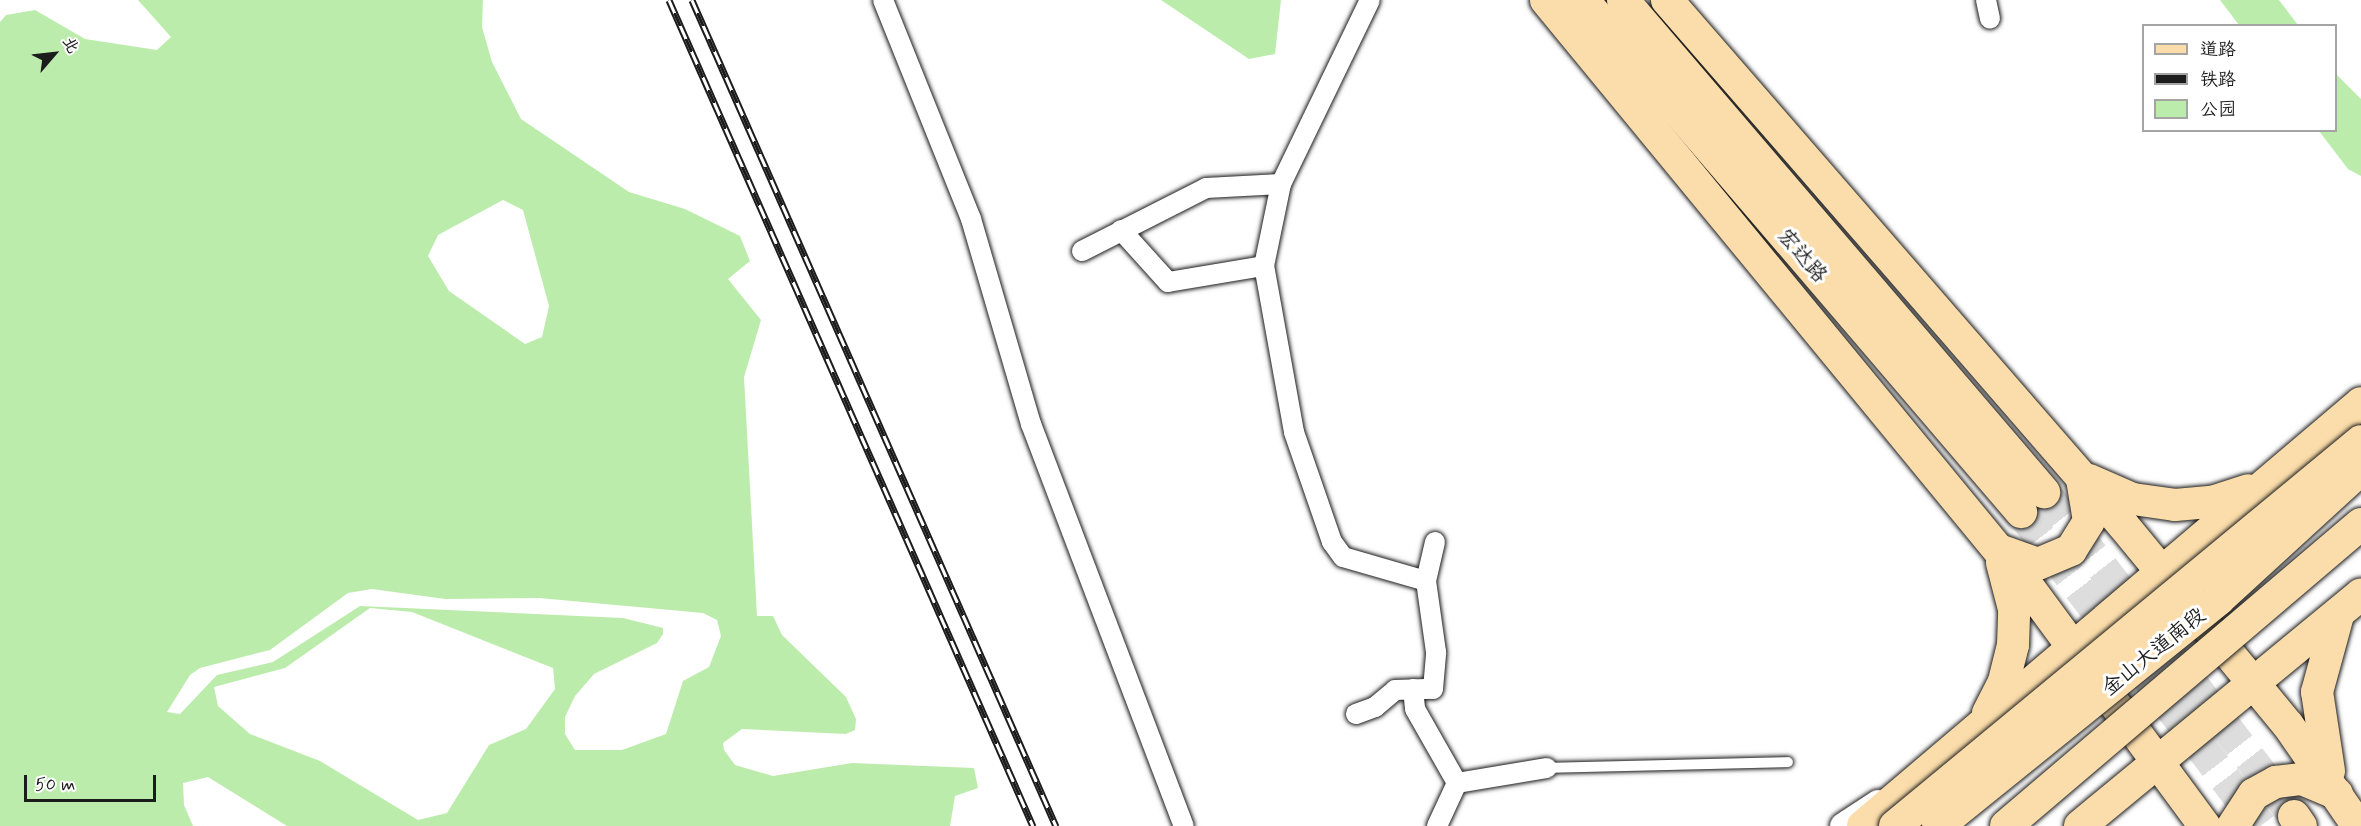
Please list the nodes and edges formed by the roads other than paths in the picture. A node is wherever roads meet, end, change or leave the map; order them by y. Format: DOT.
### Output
graph roads {
  1 [pos="883,0"];
  2 [pos="1370,0"];
  3 [pos="1546,0"];
  4 [pos="1584,0"];
  5 [pos="1623,0"];
  6 [pos="1666,0"];
  7 [pos="1986,0"];
  8 [pos="1990,20"];
  9 [pos="1281,184"];
  10 [pos="1121,230"];
  11 [pos="1082,251"];
  12 [pos="1264,266"];
  13 [pos="2361,403"];
  14 [pos="2361,441"];
  15 [pos="2361,469"];
  16 [pos="2280,471"];
  17 [pos="2080,476"];
  18 [pos="2361,524"];
  19 [pos="1435,542"];
  20 [pos="1993,543"];
  21 [pos="2161,571"];
  22 [pos="1426,581"];
  23 [pos="2350,604"];
  24 [pos="2073,646"];
  25 [pos="2255,684"];
  26 [pos="1413,689"];
  27 [pos="1356,714"];
  28 [pos="1976,729"];
  29 [pos="2158,760"];
  30 [pos="1788,762"];
  31 [pos="1932,766"];
  32 [pos="1547,768"];
  33 [pos="1457,783"];
  34 [pos="2348,811"];
  35 [pos="1184,826"];
  36 [pos="1437,826"];
  37 [pos="1843,826"];
  38 [pos="1863,826"];
  39 [pos="1895,826"];
  40 [pos="1938,826"];
  41 [pos="2006,826"];
  42 [pos="2080,826"];
  43 [pos="2205,826"];
  44 [pos="2233,826"];
  1 -- 35 [label="street"];
  2 -- 9 [label="street"];
  3 -- 20 [label="main road"];
  4 -- 5 [label="main road, 宏达路"];
  6 -- 17 [label="main road"];
  7 -- 8 [label="street"];
  9 -- 10 [label="street"];
  9 -- 12 [label="street"];
  10 -- 11 [label="street"];
  10 -- 12 [label="street"];
  12 -- 22 [label="street"];
  13 -- 16 [label="main road"];
  14 -- 39 [label="main road, bridge"];
  15 -- 40 [label="main road, 金山大道南段, bridge"];
  16 -- 17 [label="main road"];
  16 -- 21 [label="main road"];
  17 -- 20 [label="main road"];
  17 -- 21 [label="main road"];
  18 -- 41 [label="main road, 金山大道南段, bridge"];
  19 -- 22 [label="street"];
  20 -- 24 [label="main road"];
  20 -- 28 [label="main road"];
  21 -- 24 [label="main road"];
  21 -- 25 [label="main road"];
  22 -- 26 [label="street"];
  23 -- 25 [label="main road"];
  23 -- 34 [label="main road"];
  24 -- 28 [label="main road"];
  24 -- 29 [label="main road"];
  25 -- 29 [label="main road"];
  25 -- 34 [label="main road"];
  26 -- 27 [label="street"];
  26 -- 33 [label="street"];
  28 -- 31 [label="main road"];
  29 -- 42 [label="main road"];
  29 -- 43 [label="main road"];
  30 -- 32 [label="lane"];
  31 -- 37 [label="street"];
  31 -- 38 [label="main road"];
  32 -- 33 [label="street"];
  33 -- 36 [label="street"];
  34 -- 44 [label="main road"];
}
